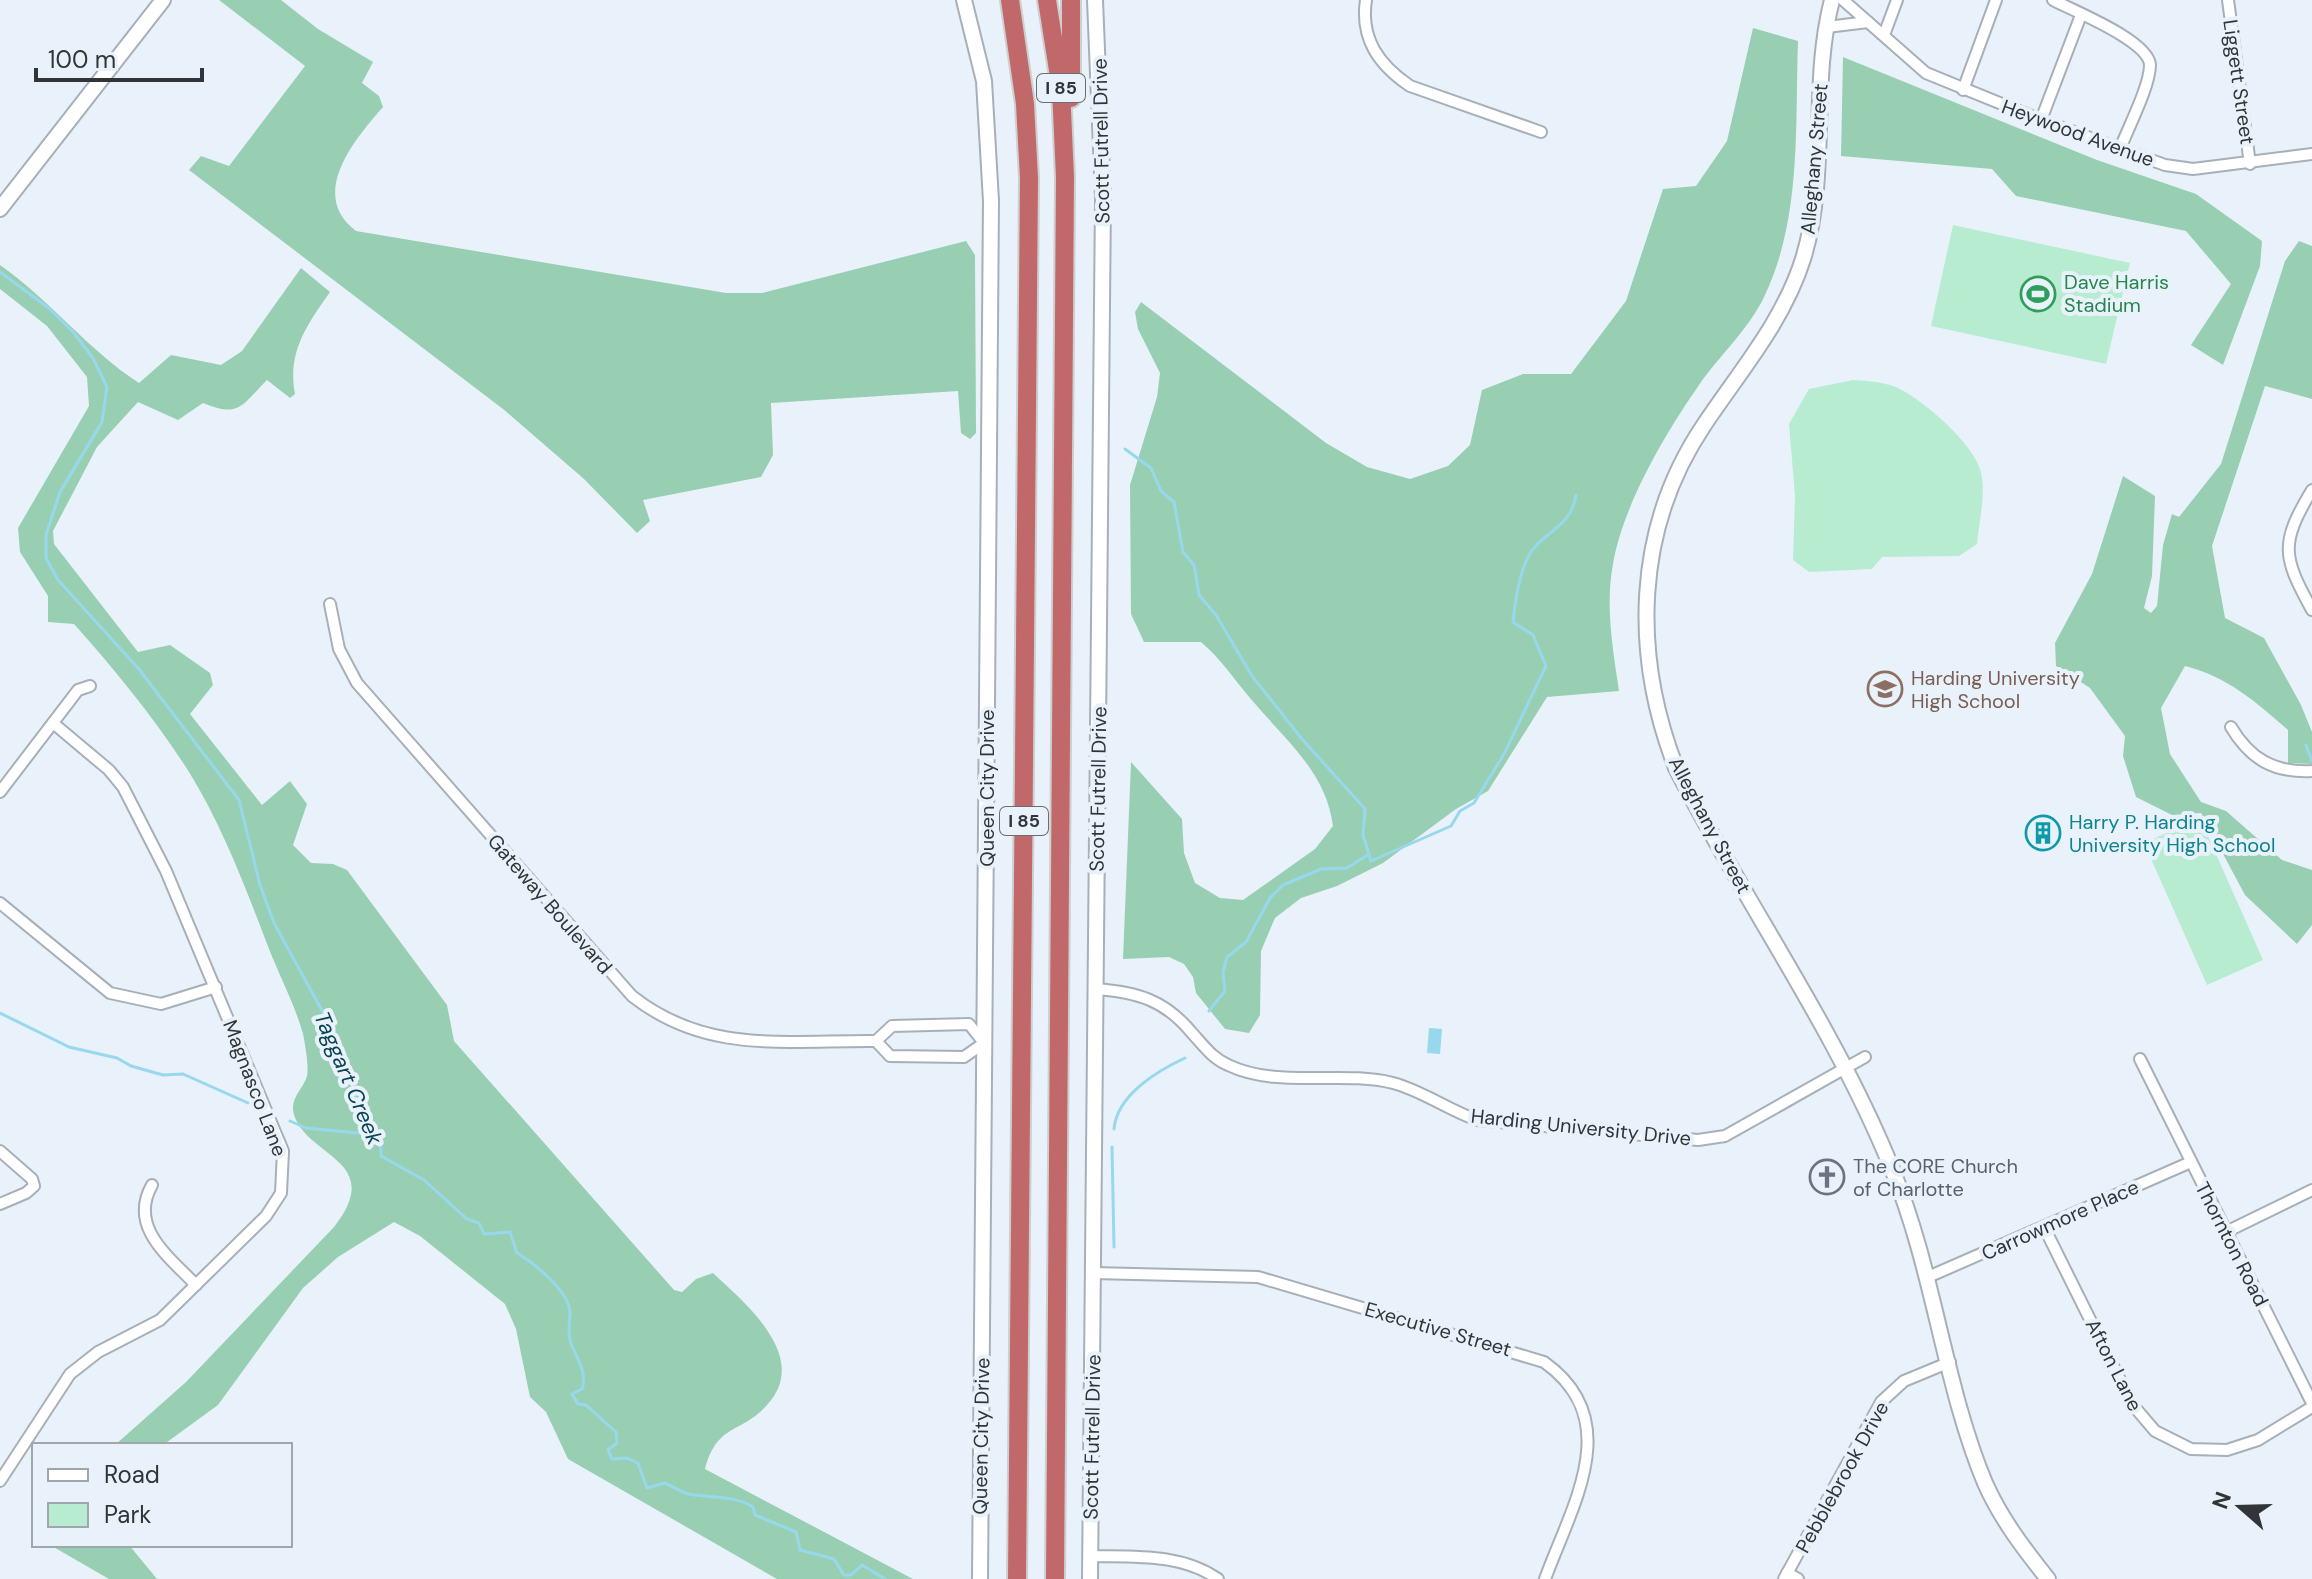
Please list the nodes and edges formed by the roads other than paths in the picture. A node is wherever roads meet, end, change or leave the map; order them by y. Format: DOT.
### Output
graph roads {
  1 [pos="163,0"];
  2 [pos="964,0"];
  3 [pos="1010,0"];
  4 [pos="1047,0"];
  5 [pos="1071,0"];
  6 [pos="1095,0"];
  7 [pos="1366,0"];
  8 [pos="1832,0"];
  9 [pos="1843,0"];
  10 [pos="1897,0"];
  11 [pos="1996,0"];
  12 [pos="2053,0"];
  13 [pos="2228,0"];
  14 [pos="2081,15"];
  15 [pos="1868,22"];
  16 [pos="1827,27"];
  17 [pos="1884,35"];
  18 [pos="1963,90"];
  19 [pos="2041,120"];
  20 [pos="1541,132"];
  21 [pos="2120,149"];
  22 [pos="2312,154"];
  23 [pos="2250,164"];
  24 [pos="1065,177"];
  25 [pos="0,209"];
  26 [pos="2312,490"];
  27 [pos="330,604"];
  28 [pos="2312,610"];
  29 [pos="90,686"];
  30 [pos="53,723"];
  31 [pos="2231,727"];
  32 [pos="2312,771"];
  33 [pos="0,792"];
  34 [pos="0,903"];
  35 [pos="216,987"];
  36 [pos="1096,989"];
  37 [pos="876,1041"];
  38 [pos="984,1043"];
  39 [pos="1865,1057"];
  40 [pos="2140,1059"];
  41 [pos="1847,1070"];
  42 [pos="0,1151"];
  43 [pos="2191,1162"];
  44 [pos="152,1185"];
  45 [pos="2312,1190"];
  46 [pos="0,1204"];
  47 [pos="2044,1227"];
  48 [pos="2226,1232"];
  49 [pos="1093,1273"];
  50 [pos="1928,1277"];
  51 [pos="196,1285"];
  52 [pos="1950,1362"];
  53 [pos="2312,1405"];
  54 [pos="0,1481"];
  55 [pos="1090,1556"];
  56 [pos="1786,1576"];
  57 [pos="980,1579"];
  58 [pos="1017,1579"];
  59 [pos="1055,1579"];
  60 [pos="1090,1579"];
  61 [pos="1218,1579"];
  62 [pos="1545,1579"];
  63 [pos="1798,1579"];
  64 [pos="2048,1579"];
  1 -- 25 [label="street"];
  2 -- 38 [label="street, Queen City Drive"];
  3 -- 58 [label="highway, I 85"];
  4 -- 24 [label="highway, I 85"];
  5 -- 24 [label="highway"];
  6 -- 36 [label="street, Scott Futrell Drive"];
  7 -- 20 [label="street"];
  8 -- 16 [label="street, Alleghany Street"];
  9 -- 15 [label="street, Heywood Avenue"];
  10 -- 17 [label="street"];
  11 -- 18 [label="street"];
  12 -- 14 [label="street"];
  13 -- 23 [label="street, Liggett Street"];
  14 -- 19 [label="street"];
  14 -- 21 [label="street"];
  15 -- 16 [label="street"];
  15 -- 17 [label="street, Heywood Avenue"];
  16 -- 41 [label="street, Alleghany Street"];
  17 -- 18 [label="street, Heywood Avenue"];
  18 -- 19 [label="street, Heywood Avenue"];
  19 -- 21 [label="street, Heywood Avenue"];
  21 -- 23 [label="street, Heywood Avenue"];
  22 -- 23 [label="street, Heywood Avenue"];
  24 -- 59 [label="highway, I 85"];
  26 -- 28 [label="street"];
  27 -- 37 [label="street, Gateway Boulevard"];
  29 -- 30 [label="street"];
  30 -- 33 [label="street"];
  30 -- 35 [label="street, Magnasco Lane"];
  31 -- 32 [label="street"];
  34 -- 35 [label="street"];
  35 -- 51 [label="street, Magnasco Lane"];
  36 -- 41 [label="street, Harding University Drive"];
  36 -- 49 [label="street, Scott Futrell Drive"];
  37 -- 38 [label="street, Gateway Boulevard"];
  37 -- 38 [label="street, Gateway Boulevard"];
  38 -- 57 [label="street, Queen City Drive"];
  39 -- 41 [label="street, Harding University Drive"];
  40 -- 43 [label="street, Thornton Road"];
  41 -- 50 [label="street, Alleghany Street"];
  42 -- 46 [label="street"];
  43 -- 47 [label="street, Carrowmore Place"];
  43 -- 48 [label="street, Thornton Road"];
  44 -- 51 [label="street"];
  45 -- 48 [label="street"];
  47 -- 50 [label="street, Carrowmore Place"];
  47 -- 53 [label="street, Afton Lane"];
  48 -- 53 [label="street, Thornton Road"];
  49 -- 55 [label="street, Scott Futrell Drive"];
  49 -- 62 [label="street, Executive Street"];
  50 -- 52 [label="street, Alleghany Street"];
  51 -- 54 [label="street, Magnasco Lane"];
  52 -- 56 [label="street, Pebblebrook Drive"];
  52 -- 64 [label="street, Alleghany Street"];
  55 -- 60 [label="street, Scott Futrell Drive"];
  55 -- 61 [label="street"];
  56 -- 63 [label="street"];
}
